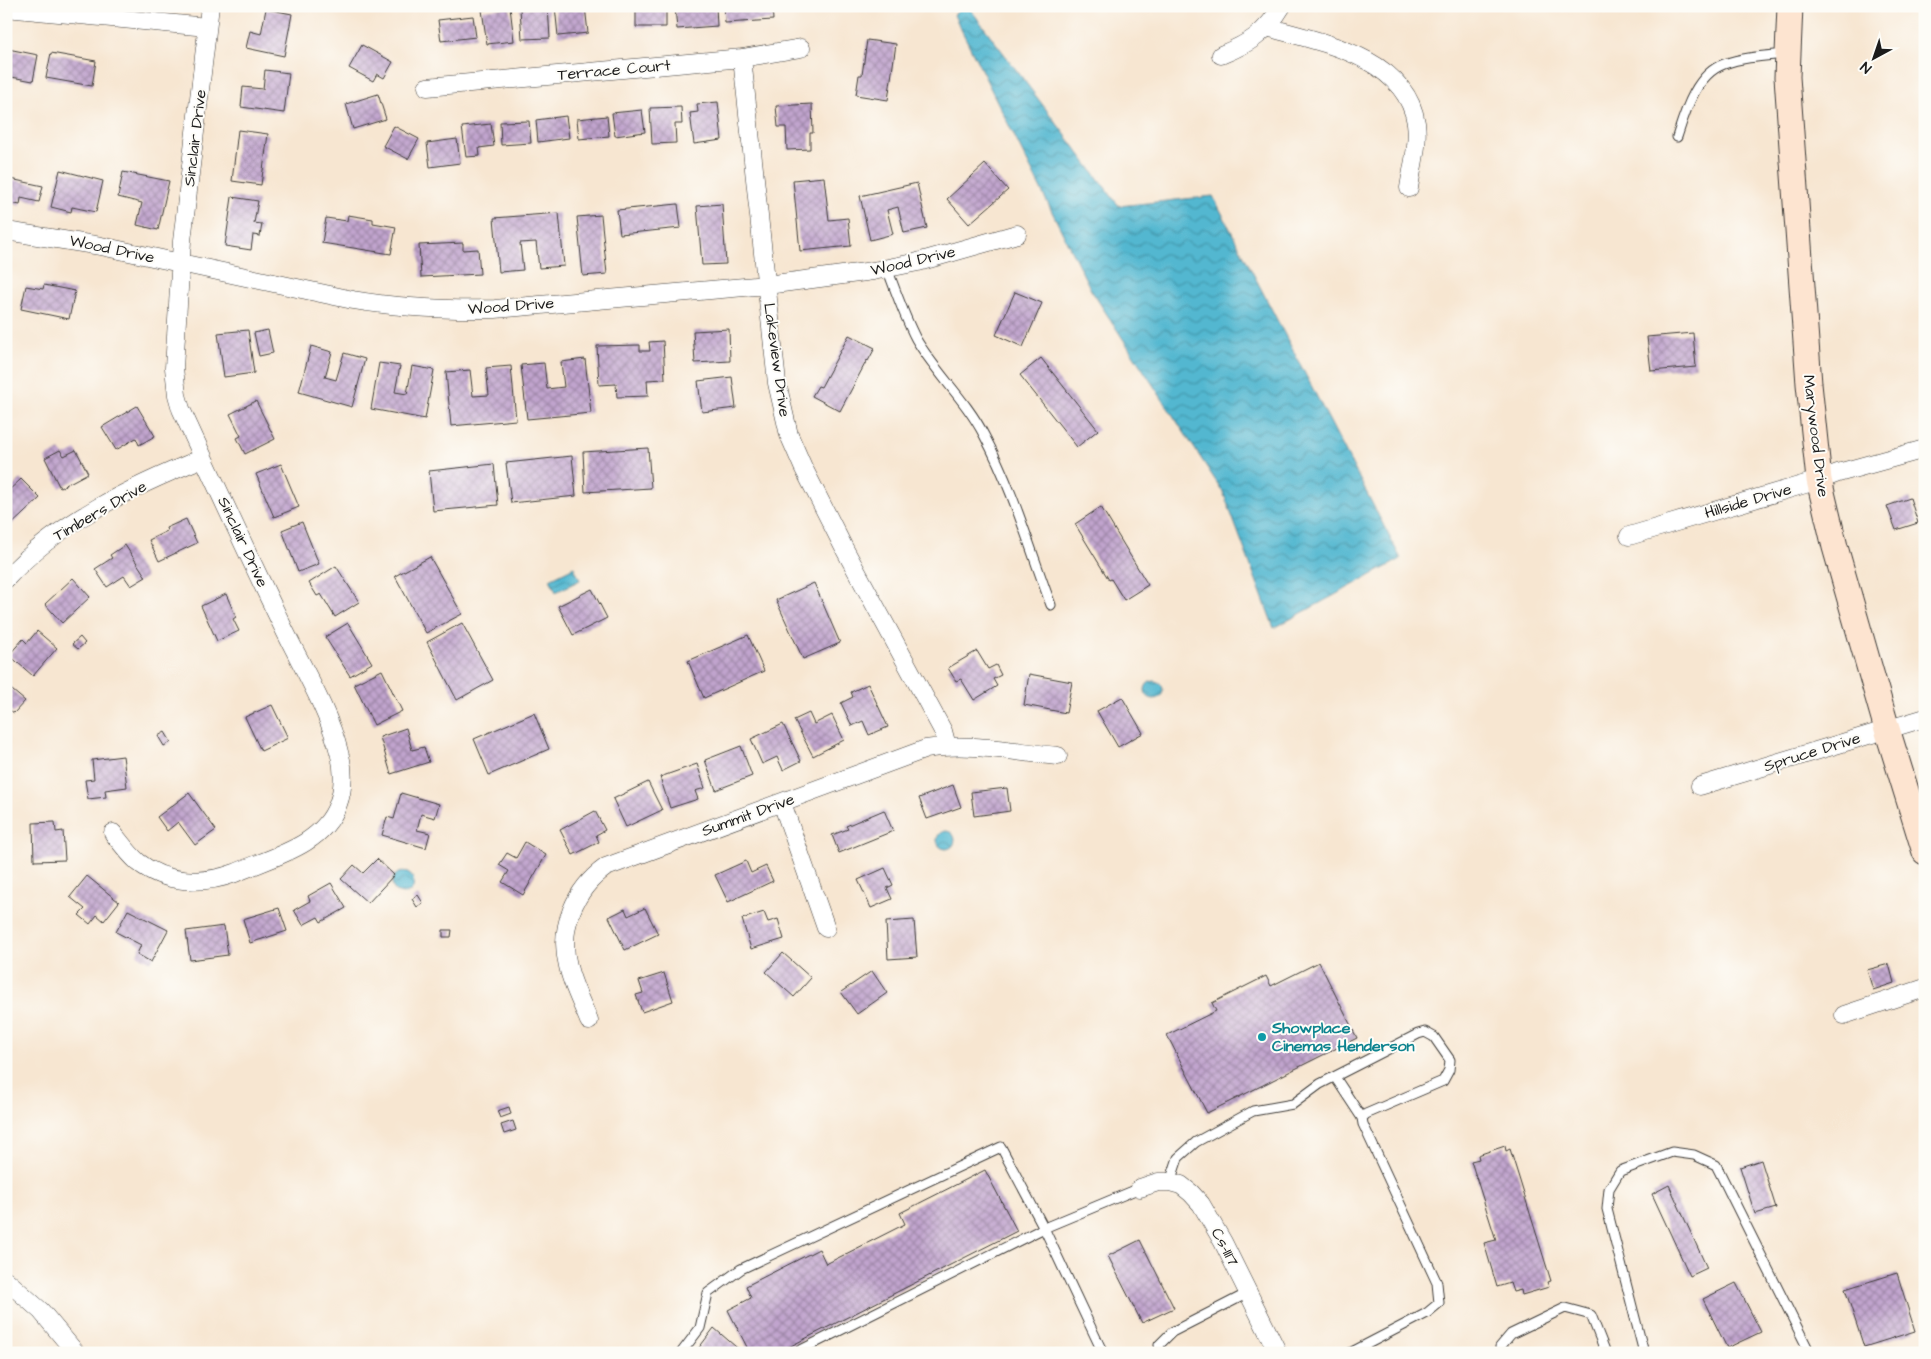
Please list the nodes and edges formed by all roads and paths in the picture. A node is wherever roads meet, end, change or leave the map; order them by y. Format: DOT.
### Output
graph roads {
  1 [pos="210,6"];
  2 [pos="1282,6"];
  3 [pos="1790,6"];
  4 [pos="6,8"];
  5 [pos="207,27"];
  6 [pos="1267,27"];
  7 [pos="801,48"];
  8 [pos="1788,54"];
  9 [pos="1220,55"];
  10 [pos="742,58"];
  11 [pos="428,88"];
  12 [pos="1677,137"];
  13 [pos="1409,188"];
  14 [pos="6,231"];
  15 [pos="1017,234"];
  16 [pos="180,264"];
  17 [pos="887,268"];
  18 [pos="767,285"];
  19 [pos="1925,449"];
  20 [pos="203,458"];
  21 [pos="1819,480"];
  22 [pos="1628,536"];
  23 [pos="6,578"];
  24 [pos="1051,606"];
  25 [pos="1925,718"];
  26 [pos="1887,729"];
  27 [pos="947,746"];
  28 [pos="1058,756"];
  29 [pos="1700,786"];
  30 [pos="782,803"];
  31 [pos="113,833"];
  32 [pos="1925,852"];
  33 [pos="826,928"];
  34 [pos="1925,988"];
  35 [pos="1844,1015"];
  36 [pos="589,1021"];
  37 [pos="1335,1077"];
  38 [pos="1362,1118"];
  39 [pos="1170,1182"];
  40 [pos="1140,1188"];
  41 [pos="1044,1228"];
  42 [pos="6,1280"];
  43 [pos="1248,1293"];
  44 [pos="1808,1352"];
  45 [pos="76,1353"];
  46 [pos="680,1353"];
  47 [pos="795,1353"];
  48 [pos="1103,1353"];
  49 [pos="1160,1353"];
  50 [pos="1278,1353"];
  51 [pos="1350,1353"];
  52 [pos="1502,1353"];
  53 [pos="1606,1353"];
  54 [pos="1644,1353"];
  1 -- 5 [label="street, Sinclair Drive"];
  2 -- 6 [label="street"];
  3 -- 8 [label="street, Marywood Drive"];
  4 -- 5 [label="street"];
  5 -- 16 [label="street, Sinclair Drive"];
  6 -- 9 [label="street"];
  6 -- 13 [label="street"];
  7 -- 10 [label="street, Terrace Court"];
  8 -- 12 [label="lane"];
  8 -- 21 [label="street, Marywood Drive"];
  10 -- 11 [label="street, Terrace Court"];
  10 -- 18 [label="street, Lakeview Drive"];
  14 -- 16 [label="street, Wood Drive"];
  15 -- 17 [label="street, Wood Drive"];
  16 -- 18 [label="street, Wood Drive"];
  16 -- 20 [label="street, Sinclair Drive"];
  17 -- 18 [label="street, Wood Drive"];
  17 -- 24 [label="lane"];
  18 -- 27 [label="street, Lakeview Drive"];
  19 -- 21 [label="street, Hillside Drive"];
  20 -- 23 [label="street, Timbers Drive"];
  20 -- 31 [label="street, Sinclair Drive"];
  21 -- 22 [label="street, Hillside Drive"];
  21 -- 26 [label="street, Marywood Drive"];
  25 -- 26 [label="street, Spruce Drive"];
  26 -- 29 [label="street, Spruce Drive"];
  26 -- 32 [label="street, Marywood Drive"];
  27 -- 28 [label="street, Summit Drive"];
  27 -- 30 [label="street, Summit Drive"];
  30 -- 33 [label="street"];
  30 -- 36 [label="street, Summit Drive"];
  34 -- 35 [label="street"];
  37 -- 38 [label="lane"];
  37 -- 38 [label="lane"];
  37 -- 39 [label="lane"];
  38 -- 51 [label="lane"];
  39 -- 40 [label="street"];
  39 -- 43 [label="street, Cs-1117"];
  40 -- 41 [label="lane"];
  41 -- 46 [label="lane"];
  41 -- 47 [label="lane"];
  41 -- 48 [label="lane"];
  42 -- 45 [label="street"];
  43 -- 49 [label="lane"];
  43 -- 50 [label="street, Cs-1117"];
  44 -- 54 [label="lane"];
  52 -- 53 [label="lane"];
}
